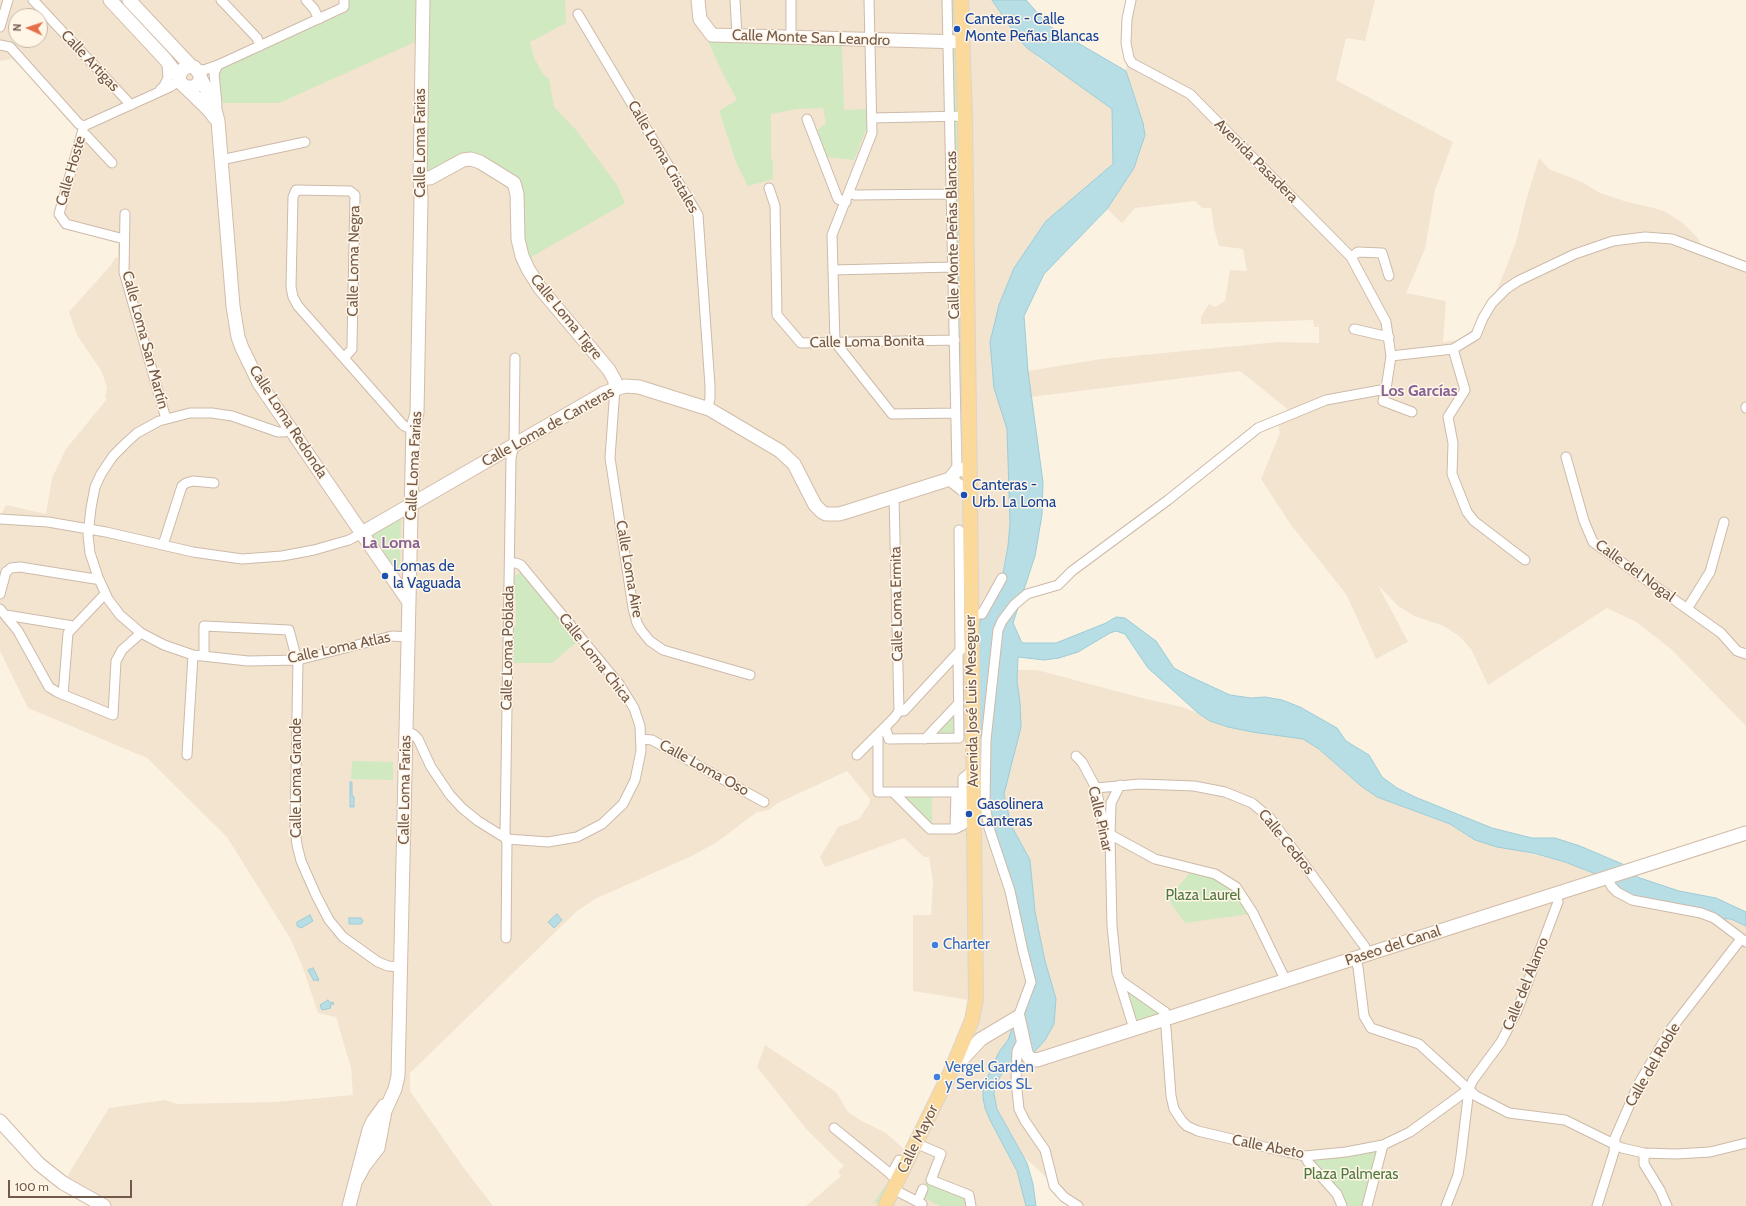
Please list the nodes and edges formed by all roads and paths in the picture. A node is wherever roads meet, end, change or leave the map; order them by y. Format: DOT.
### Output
graph roads {
  1 [pos="8,0"];
  2 [pos="33,0"];
  3 [pos="110,0"];
  4 [pos="130,0"];
  5 [pos="221,0"];
  6 [pos="306,0"];
  7 [pos="344,0"];
  8 [pos="423,0"];
  9 [pos="698,0"];
  10 [pos="735,0"];
  11 [pos="791,0"];
  12 [pos="869,0"];
  13 [pos="947,0"];
  14 [pos="961,0"];
  15 [pos="1131,0"];
  16 [pos="578,14"];
  17 [pos="319,19"];
  18 [pos="0,27"];
  19 [pos="737,36"];
  20 [pos="792,38"];
  21 [pos="870,40"];
  22 [pos="955,43"];
  23 [pos="0,45"];
  24 [pos="260,46"];
  25 [pos="165,59"];
  26 [pos="218,65"];
  27 [pos="196,71"];
  28 [pos="183,82"];
  29 [pos="153,95"];
  30 [pos="131,105"];
  31 [pos="215,115"];
  32 [pos="965,116"];
  33 [pos="950,117"];
  34 [pos="872,118"];
  35 [pos="807,119"];
  36 [pos="83,130"];
  37 [pos="305,142"];
  38 [pos="221,160"];
  39 [pos="112,163"];
  40 [pos="420,178"];
  41 [pos="769,188"];
  42 [pos="952,194"];
  43 [pos="847,197"];
  44 [pos="125,214"];
  45 [pos="124,239"];
  46 [pos="1351,257"];
  47 [pos="953,267"];
  48 [pos="1746,267"];
  49 [pos="833,270"];
  50 [pos="1389,276"];
  51 [pos="1354,330"];
  52 [pos="1390,337"];
  53 [pos="955,340"];
  54 [pos="835,342"];
  55 [pos="1453,349"];
  56 [pos="1391,356"];
  57 [pos="344,358"];
  58 [pos="516,358"];
  59 [pos="615,388"];
  60 [pos="1386,389"];
  61 [pos="706,408"];
  62 [pos="1412,412"];
  63 [pos="956,413"];
  64 [pos="166,419"];
  65 [pos="413,427"];
  66 [pos="291,430"];
  67 [pos="514,445"];
  68 [pos="1566,457"];
  69 [pos="959,472"];
  70 [pos="214,483"];
  71 [pos="970,490"];
  72 [pos="894,497"];
  73 [pos="411,504"];
  74 [pos="0,519"];
  75 [pos="1724,522"];
  76 [pos="89,529"];
  77 [pos="959,530"];
  78 [pos="362,533"];
  79 [pos="163,545"];
  80 [pos="1525,560"];
  81 [pos="510,563"];
  82 [pos="410,568"];
  83 [pos="4,569"];
  84 [pos="391,577"];
  85 [pos="98,578"];
  86 [pos="1002,578"];
  87 [pos="0,594"];
  88 [pos="106,594"];
  89 [pos="409,602"];
  90 [pos="1687,609"];
  91 [pos="3,612"];
  92 [pos="971,614"];
  93 [pos="73,626"];
  94 [pos="140,633"];
  95 [pos="408,636"];
  96 [pos="963,650"];
  97 [pos="1746,654"];
  98 [pos="193,655"];
  99 [pos="204,656"];
  100 [pos="297,660"];
  101 [pos="750,676"];
  102 [pos="63,695"];
  103 [pos="959,703"];
  104 [pos="899,711"];
  105 [pos="885,727"];
  106 [pos="406,733"];
  107 [pos="878,734"];
  108 [pos="642,739"];
  109 [pos="924,739"];
  110 [pos="187,755"];
  111 [pos="857,755"];
  112 [pos="1076,756"];
  113 [pos="974,769"];
  114 [pos="1120,785"];
  115 [pos="1096,788"];
  116 [pos="893,792"];
  117 [pos="764,802"];
  118 [pos="959,827"];
  119 [pos="1746,833"];
  120 [pos="1110,836"];
  121 [pos="507,839"];
  122 [pos="1110,863"];
  123 [pos="1606,878"];
  124 [pos="1555,894"];
  125 [pos="506,938"];
  126 [pos="1744,940"];
  127 [pos="1368,954"];
  128 [pos="1355,958"];
  129 [pos="401,967"];
  130 [pos="1117,974"];
  131 [pos="1286,981"];
  132 [pos="1018,1017"];
  133 [pos="1165,1019"];
  134 [pos="1134,1029"];
  135 [pos="1023,1044"];
  136 [pos="950,1073"];
  137 [pos="1469,1089"];
  138 [pos="0,1121"];
  139 [pos="834,1128"];
  140 [pos="1746,1143"];
  141 [pos="916,1144"];
  142 [pos="1383,1145"];
  143 [pos="1614,1145"];
  144 [pos="1644,1153"];
  145 [pos="1305,1156"];
  146 [pos="899,1160"];
  147 [pos="894,1182"];
  148 [pos="104,1206"];
  149 [pos="349,1206"];
  150 [pos="885,1206"];
  151 [pos="921,1206"];
  152 [pos="971,1206"];
  153 [pos="1078,1206"];
  154 [pos="1342,1206"];
  155 [pos="1367,1206"];
  156 [pos="1446,1206"];
  157 [pos="1596,1206"];
  158 [pos="1667,1206"];
  1 -- 18 [label="street"];
  2 -- 30 [label="street, Calle Artigas"];
  3 -- 25 [label="street"];
  4 -- 27 [label="street"];
  5 -- 24 [label="street"];
  6 -- 17 [label="street"];
  7 -- 17 [label="street"];
  8 -- 40 [label="street, Calle Loma Farias"];
  9 -- 19 [label="street, Calle Monte San Leandro"];
  10 -- 19 [label="street"];
  11 -- 20 [label="street"];
  12 -- 21 [label="street"];
  13 -- 22 [label="street, Calle Monte Peñas Blancas"];
  14 -- 22 [label="main road, Calle Monte Peñas Blancas"];
  15 -- 46 [label="street, Avenida Pasadera"];
  16 -- 61 [label="street, Calle Loma Cristales"];
  17 -- 24 [label="street"];
  19 -- 20 [label="street, Calle Monte San Leandro"];
  20 -- 21 [label="street, Calle Monte San Leandro"];
  21 -- 22 [label="street, Calle Monte San Leandro"];
  21 -- 34 [label="street"];
  22 -- 32 [label="main road, Calle Monte Peñas Blancas"];
  22 -- 33 [label="street, Calle Monte Peñas Blancas"];
  23 -- 36 [label="street"];
  24 -- 26 [label="street"];
  25 -- 28 [label="street"];
  25 -- 29 [label="street"];
  26 -- 27 [label="street"];
  26 -- 31 [label="street"];
  27 -- 28 [label="street"];
  27 -- 28 [label="street"];
  27 -- 31 [label="street"];
  28 -- 29 [label="street, Calle Hoste"];
  28 -- 31 [label="street"];
  29 -- 30 [label="street, Calle Hoste"];
  30 -- 36 [label="street, Calle Hoste"];
  31 -- 38 [label="street, Calle Loma Redonda"];
  32 -- 33 [label="street"];
  32 -- 69 [label="main road, Calle Monte Peñas Blancas"];
  33 -- 34 [label="street"];
  33 -- 42 [label="street, Calle Monte Peñas Blancas"];
  34 -- 43 [label="street"];
  35 -- 43 [label="street"];
  36 -- 39 [label="street"];
  36 -- 45 [label="street, Calle Hoste"];
  37 -- 38 [label="street"];
  38 -- 66 [label="street, Calle Loma Redonda"];
  40 -- 59 [label="street, Calle Loma Tigre"];
  40 -- 65 [label="street, Calle Loma Farias"];
  41 -- 54 [label="street, Calle Loma Bonita"];
  42 -- 43 [label="street"];
  42 -- 47 [label="street, Calle Monte Peñas Blancas"];
  43 -- 49 [label="street"];
  44 -- 45 [label="street, Calle Loma San Martín"];
  45 -- 64 [label="street, Calle Loma San Martín"];
  46 -- 50 [label="street"];
  46 -- 52 [label="street, Avenida Pasadera"];
  47 -- 49 [label="street"];
  47 -- 53 [label="street, Calle Monte Peñas Blancas"];
  48 -- 55 [label="street"];
  49 -- 54 [label="street"];
  51 -- 52 [label="street"];
  52 -- 56 [label="street, Avenida Pasadera"];
  53 -- 54 [label="street, Calle Loma Bonita"];
  53 -- 63 [label="street, Calle Monte Peñas Blancas"];
  54 -- 63 [label="street"];
  55 -- 56 [label="street"];
  55 -- 80 [label="street"];
  56 -- 60 [label="street, Avenida Pasadera"];
  57 -- 57 [label="street, Calle Loma Negra"];
  57 -- 65 [label="street, Calle Loma Negra"];
  58 -- 67 [label="street, Calle Loma Poblada"];
  59 -- 61 [label="street, Calle Loma de Canteras"];
  59 -- 67 [label="street, Calle Loma de Canteras"];
  59 -- 101 [label="street, Calle Loma Aire"];
  60 -- 62 [label="street"];
  60 -- 132 [label="street"];
  61 -- 72 [label="street, Calle Loma de Canteras"];
  63 -- 69 [label="street, Calle Monte Peñas Blancas"];
  64 -- 66 [label="street, Calle Loma Atlas"];
  64 -- 76 [label="street, Calle Loma Atlas"];
  65 -- 73 [label="street, Calle Loma Farias"];
  66 -- 78 [label="street, Calle Loma Redonda"];
  67 -- 73 [label="street, Calle Loma de Canteras"];
  67 -- 81 [label="street, Calle Loma Poblada"];
  68 -- 90 [label="street, Calle del Nogal"];
  69 -- 71 [label="main road, Avenida José Luis Meseguer"];
  69 -- 71 [label="street"];
  69 -- 72 [label="street, Calle Loma de Canteras"];
  70 -- 79 [label="street"];
  71 -- 92 [label="main road, Avenida José Luis Meseguer"];
  72 -- 104 [label="street, Calle Loma Ermita"];
  73 -- 78 [label="street, Calle Loma de Canteras"];
  73 -- 82 [label="street, Calle Loma Farias"];
  74 -- 76 [label="street, Calle Loma de Canteras"];
  75 -- 90 [label="street"];
  76 -- 79 [label="street, Calle Loma de Canteras"];
  76 -- 85 [label="street, Calle Loma Atlas"];
  77 -- 96 [label="street"];
  78 -- 79 [label="street, Calle Loma de Canteras"];
  78 -- 84 [label="street, Calle Loma Redonda"];
  81 -- 108 [label="street, Calle Loma Chica"];
  81 -- 121 [label="street, Calle Loma Poblada"];
  82 -- 84 [label="street"];
  82 -- 89 [label="street, Calle Loma Farias"];
  83 -- 85 [label="street"];
  83 -- 87 [label="street"];
  84 -- 89 [label="street, Calle Loma Redonda"];
  85 -- 88 [label="street, Calle Loma Atlas"];
  86 -- 92 [label="street"];
  88 -- 93 [label="street"];
  88 -- 94 [label="street, Calle Loma Atlas"];
  89 -- 95 [label="street, Calle Loma Farias"];
  90 -- 97 [label="street, Calle del Nogal"];
  91 -- 93 [label="street"];
  91 -- 102 [label="street"];
  92 -- 96 [label="main road, Avenida José Luis Meseguer"];
  93 -- 102 [label="street"];
  94 -- 98 [label="street, Calle Loma Atlas"];
  94 -- 102 [label="street"];
  95 -- 100 [label="street, Calle Loma Atlas"];
  95 -- 106 [label="street, Calle Loma Farias"];
  96 -- 103 [label="street"];
  96 -- 104 [label="street"];
  96 -- 113 [label="main road, Avenida José Luis Meseguer"];
  98 -- 99 [label="street, Calle Loma Atlas"];
  98 -- 110 [label="street"];
  99 -- 100 [label="street, Calle Loma Atlas"];
  99 -- 100 [label="street, Calle Loma Grande"];
  100 -- 129 [label="street, Calle Loma Grande"];
  103 -- 109 [label="street"];
  103 -- 109 [label="street"];
  104 -- 105 [label="street"];
  105 -- 107 [label="street"];
  105 -- 109 [label="street"];
  106 -- 121 [label="street, Calle Loma Chica"];
  106 -- 129 [label="street, Calle Loma Farias"];
  107 -- 111 [label="street"];
  107 -- 116 [label="street"];
  108 -- 117 [label="street, Calle Loma Oso"];
  108 -- 121 [label="street, Calle Loma Chica"];
  112 -- 115 [label="street, Calle Pinar"];
  113 -- 118 [label="street"];
  113 -- 136 [label="main road, Avenida José Luis Meseguer"];
  114 -- 115 [label="street, Calle Cedros"];
  114 -- 120 [label="street, Calle Pinar"];
  114 -- 127 [label="street, Calle Cedros"];
  115 -- 122 [label="street, Calle Pinar"];
  116 -- 118 [label="street"];
  116 -- 118 [label="street"];
  119 -- 123 [label="street, Paseo del Canal"];
  120 -- 122 [label="street, Calle Pinar"];
  120 -- 131 [label="street"];
  121 -- 125 [label="street, Calle Loma Poblada"];
  122 -- 130 [label="street, Calle Pinar"];
  123 -- 124 [label="street, Paseo del Canal"];
  123 -- 126 [label="street"];
  124 -- 127 [label="street, Paseo del Canal"];
  124 -- 137 [label="street, Calle del Álamo"];
  126 -- 143 [label="street, Calle del Roble"];
  127 -- 128 [label="street, Paseo del Canal"];
  128 -- 131 [label="street, Paseo del Canal"];
  128 -- 137 [label="street"];
  129 -- 149 [label="street, Calle Loma Farias"];
  130 -- 133 [label="street"];
  130 -- 134 [label="street, Calle Pinar"];
  131 -- 133 [label="street, Paseo del Canal"];
  132 -- 135 [label="street"];
  132 -- 136 [label="street"];
  133 -- 134 [label="street, Paseo del Canal"];
  133 -- 145 [label="street, Calle Abeto"];
  134 -- 135 [label="street, Paseo del Canal"];
  135 -- 153 [label="street"];
  136 -- 141 [label="main road, Calle Mayor"];
  137 -- 142 [label="street, Calle Abeto"];
  137 -- 143 [label="street"];
  137 -- 156 [label="street, Calle del Álamo"];
  138 -- 148 [label="street"];
  139 -- 147 [label="street"];
  140 -- 144 [label="street"];
  141 -- 147 [label="main road, Calle Mayor"];
  141 -- 152 [label="street"];
  142 -- 145 [label="street, Calle Abeto"];
  142 -- 155 [label="street"];
  143 -- 144 [label="street"];
  143 -- 157 [label="street, Calle del Roble"];
  144 -- 158 [label="street"];
  145 -- 154 [label="street"];
  146 -- 147 [label="street"];
  147 -- 150 [label="main road, Calle Mayor"];
  147 -- 151 [label="street"];
}
